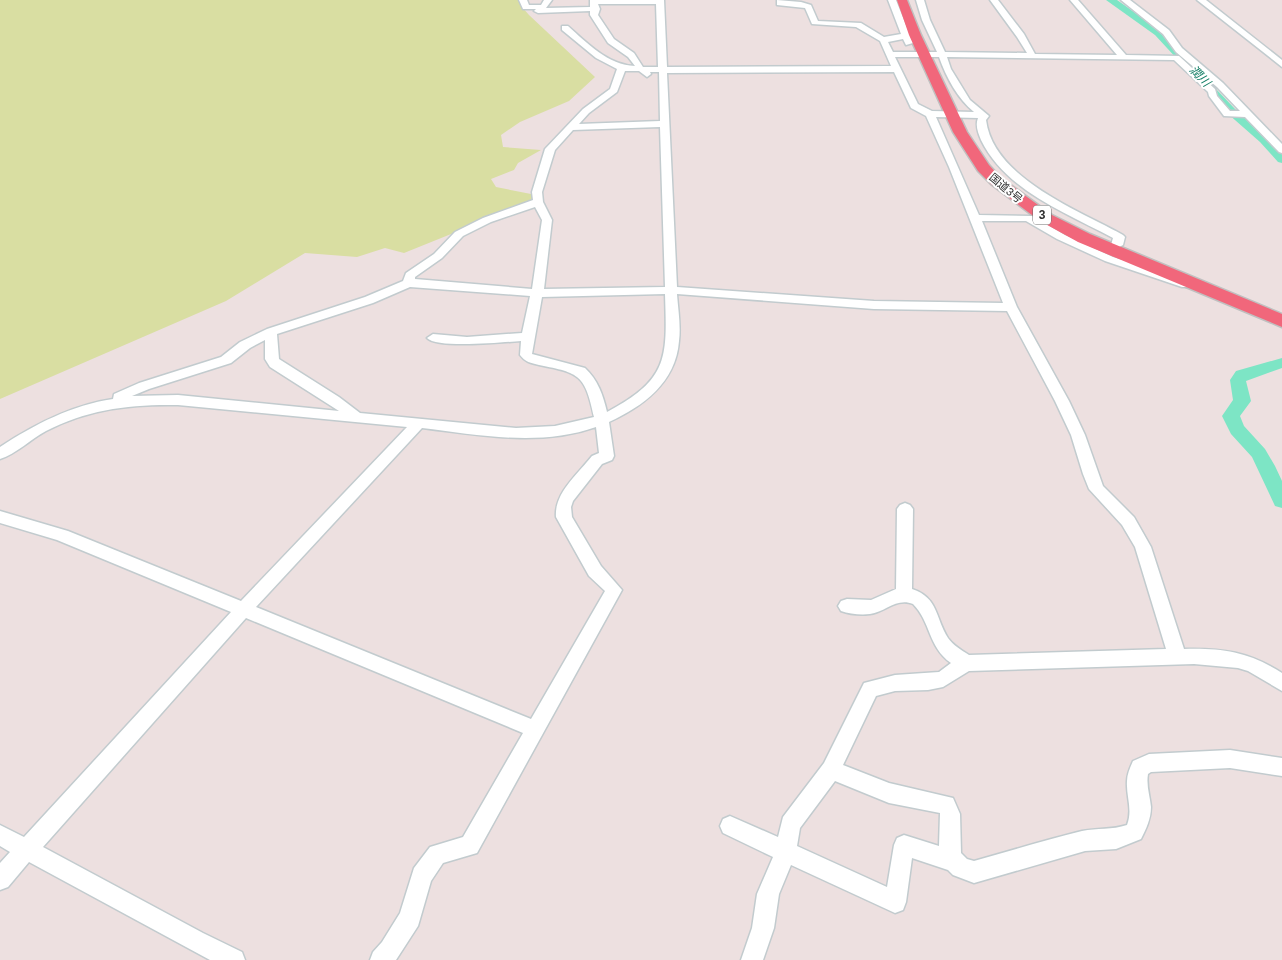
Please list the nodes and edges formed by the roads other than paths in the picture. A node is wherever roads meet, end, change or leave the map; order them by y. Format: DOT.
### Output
graph roads {
  1 [pos="523,0"];
  2 [pos="548,0"];
  3 [pos="781,0"];
  4 [pos="892,0"];
  5 [pos="902,0"];
  6 [pos="910,0"];
  7 [pos="920,0"];
  8 [pos="994,0"];
  9 [pos="1074,0"];
  10 [pos="1125,0"];
  11 [pos="1202,0"];
  12 [pos="660,1"];
  13 [pos="594,3"];
  14 [pos="538,11"];
  15 [pos="565,28"];
  16 [pos="906,36"];
  17 [pos="883,40"];
  18 [pos="888,54"];
  19 [pos="928,54"];
  20 [pos="1032,55"];
  21 [pos="1123,56"];
  22 [pos="1282,64"];
  23 [pos="622,68"];
  24 [pos="641,69"];
  25 [pos="896,69"];
  26 [pos="663,70"];
  27 [pos="663,84"];
  28 [pos="930,114"];
  29 [pos="958,114"];
  30 [pos="1245,114"];
  31 [pos="984,116"];
  32 [pos="665,124"];
  33 [pos="572,127"];
  34 [pos="1263,132"];
  35 [pos="1282,132"];
  36 [pos="1282,150"];
  37 [pos="538,202"];
  38 [pos="974,218"];
  39 [pos="1117,245"];
  40 [pos="408,284"];
  41 [pos="1205,289"];
  42 [pos="670,290"];
  43 [pos="536,293"];
  44 [pos="1011,308"];
  45 [pos="1282,311"];
  46 [pos="1282,321"];
  47 [pos="271,332"];
  48 [pos="527,337"];
  49 [pos="433,338"];
  50 [pos="100,404"];
  51 [pos="356,417"];
  52 [pos="602,420"];
  53 [pos="419,423"];
  54 [pos="0,454"];
  55 [pos="905,509"];
  56 [pos="0,517"];
  57 [pos="904,594"];
  58 [pos="847,606"];
  59 [pos="243,610"];
  60 [pos="1177,655"];
  61 [pos="966,663"];
  62 [pos="1282,683"];
  63 [pos="535,729"];
  64 [pos="1282,767"];
  65 [pos="831,770"];
  66 [pos="730,826"];
  67 [pos="0,835"];
  68 [pos="26,850"];
  69 [pos="786,852"];
  70 [pos="952,861"];
  71 [pos="0,879"];
  72 [pos="234,960"];
  73 [pos="381,960"];
  74 [pos="752,960"];
  1 -- 2 [label="street"];
  3 -- 17 [label="street"];
  4 -- 16 [label="street"];
  5 -- 19 [label="highway, 国道3号 / 3"];
  6 -- 19 [label="highway, 国道3号 / 3"];
  7 -- 19 [label="street"];
  8 -- 20 [label="street"];
  9 -- 21 [label="street"];
  10 -- 30 [label="street"];
  11 -- 22 [label="street"];
  12 -- 13 [label="street"];
  12 -- 26 [label="street"];
  13 -- 14 [label="street"];
  13 -- 24 [label="street"];
  15 -- 23 [label="street"];
  16 -- 17 [label="street"];
  16 -- 19 [label="street"];
  17 -- 18 [label="street"];
  18 -- 19 [label="street"];
  18 -- 25 [label="street"];
  19 -- 20 [label="street"];
  19 -- 29 [label="highway, 国道3号 / 3"];
  19 -- 31 [label="street"];
  20 -- 21 [label="street"];
  21 -- 30 [label="street"];
  23 -- 24 [label="street"];
  23 -- 33 [label="street"];
  24 -- 26 [label="street"];
  24 -- 27 [label="street"];
  25 -- 26 [label="street"];
  25 -- 28 [label="street"];
  26 -- 27 [label="street"];
  27 -- 32 [label="street"];
  28 -- 29 [label="street"];
  28 -- 38 [label="street"];
  29 -- 31 [label="street"];
  29 -- 39 [label="highway, 国道3号 / 3"];
  29 -- 41 [label="highway, 国道3号 / 3"];
  30 -- 34 [label="street"];
  31 -- 39 [label="street"];
  32 -- 33 [label="street"];
  32 -- 42 [label="street"];
  33 -- 37 [label="street"];
  34 -- 35 [label="street"];
  34 -- 36 [label="street"];
  37 -- 40 [label="street"];
  37 -- 43 [label="street"];
  38 -- 41 [label="street"];
  38 -- 44 [label="street"];
  39 -- 45 [label="highway, 国道3号 / 3"];
  40 -- 43 [label="street"];
  40 -- 47 [label="street"];
  41 -- 46 [label="highway, 国道3号 / 3"];
  42 -- 43 [label="street"];
  42 -- 44 [label="street"];
  42 -- 52 [label="street"];
  43 -- 48 [label="street"];
  44 -- 60 [label="street"];
  47 -- 50 [label="street"];
  47 -- 51 [label="street"];
  48 -- 49 [label="street"];
  48 -- 52 [label="street"];
  50 -- 51 [label="street"];
  50 -- 54 [label="street"];
  51 -- 53 [label="street"];
  52 -- 53 [label="street"];
  52 -- 63 [label="street"];
  53 -- 59 [label="street"];
  55 -- 57 [label="street"];
  56 -- 59 [label="street"];
  57 -- 58 [label="street"];
  57 -- 61 [label="street"];
  59 -- 63 [label="street"];
  59 -- 68 [label="street"];
  60 -- 61 [label="street"];
  60 -- 62 [label="street"];
  61 -- 65 [label="street"];
  63 -- 73 [label="street"];
  64 -- 70 [label="street"];
  65 -- 69 [label="street"];
  65 -- 70 [label="street"];
  66 -- 69 [label="street"];
  67 -- 68 [label="street"];
  68 -- 71 [label="street"];
  68 -- 72 [label="street"];
  69 -- 70 [label="street"];
  69 -- 74 [label="street"];
}
